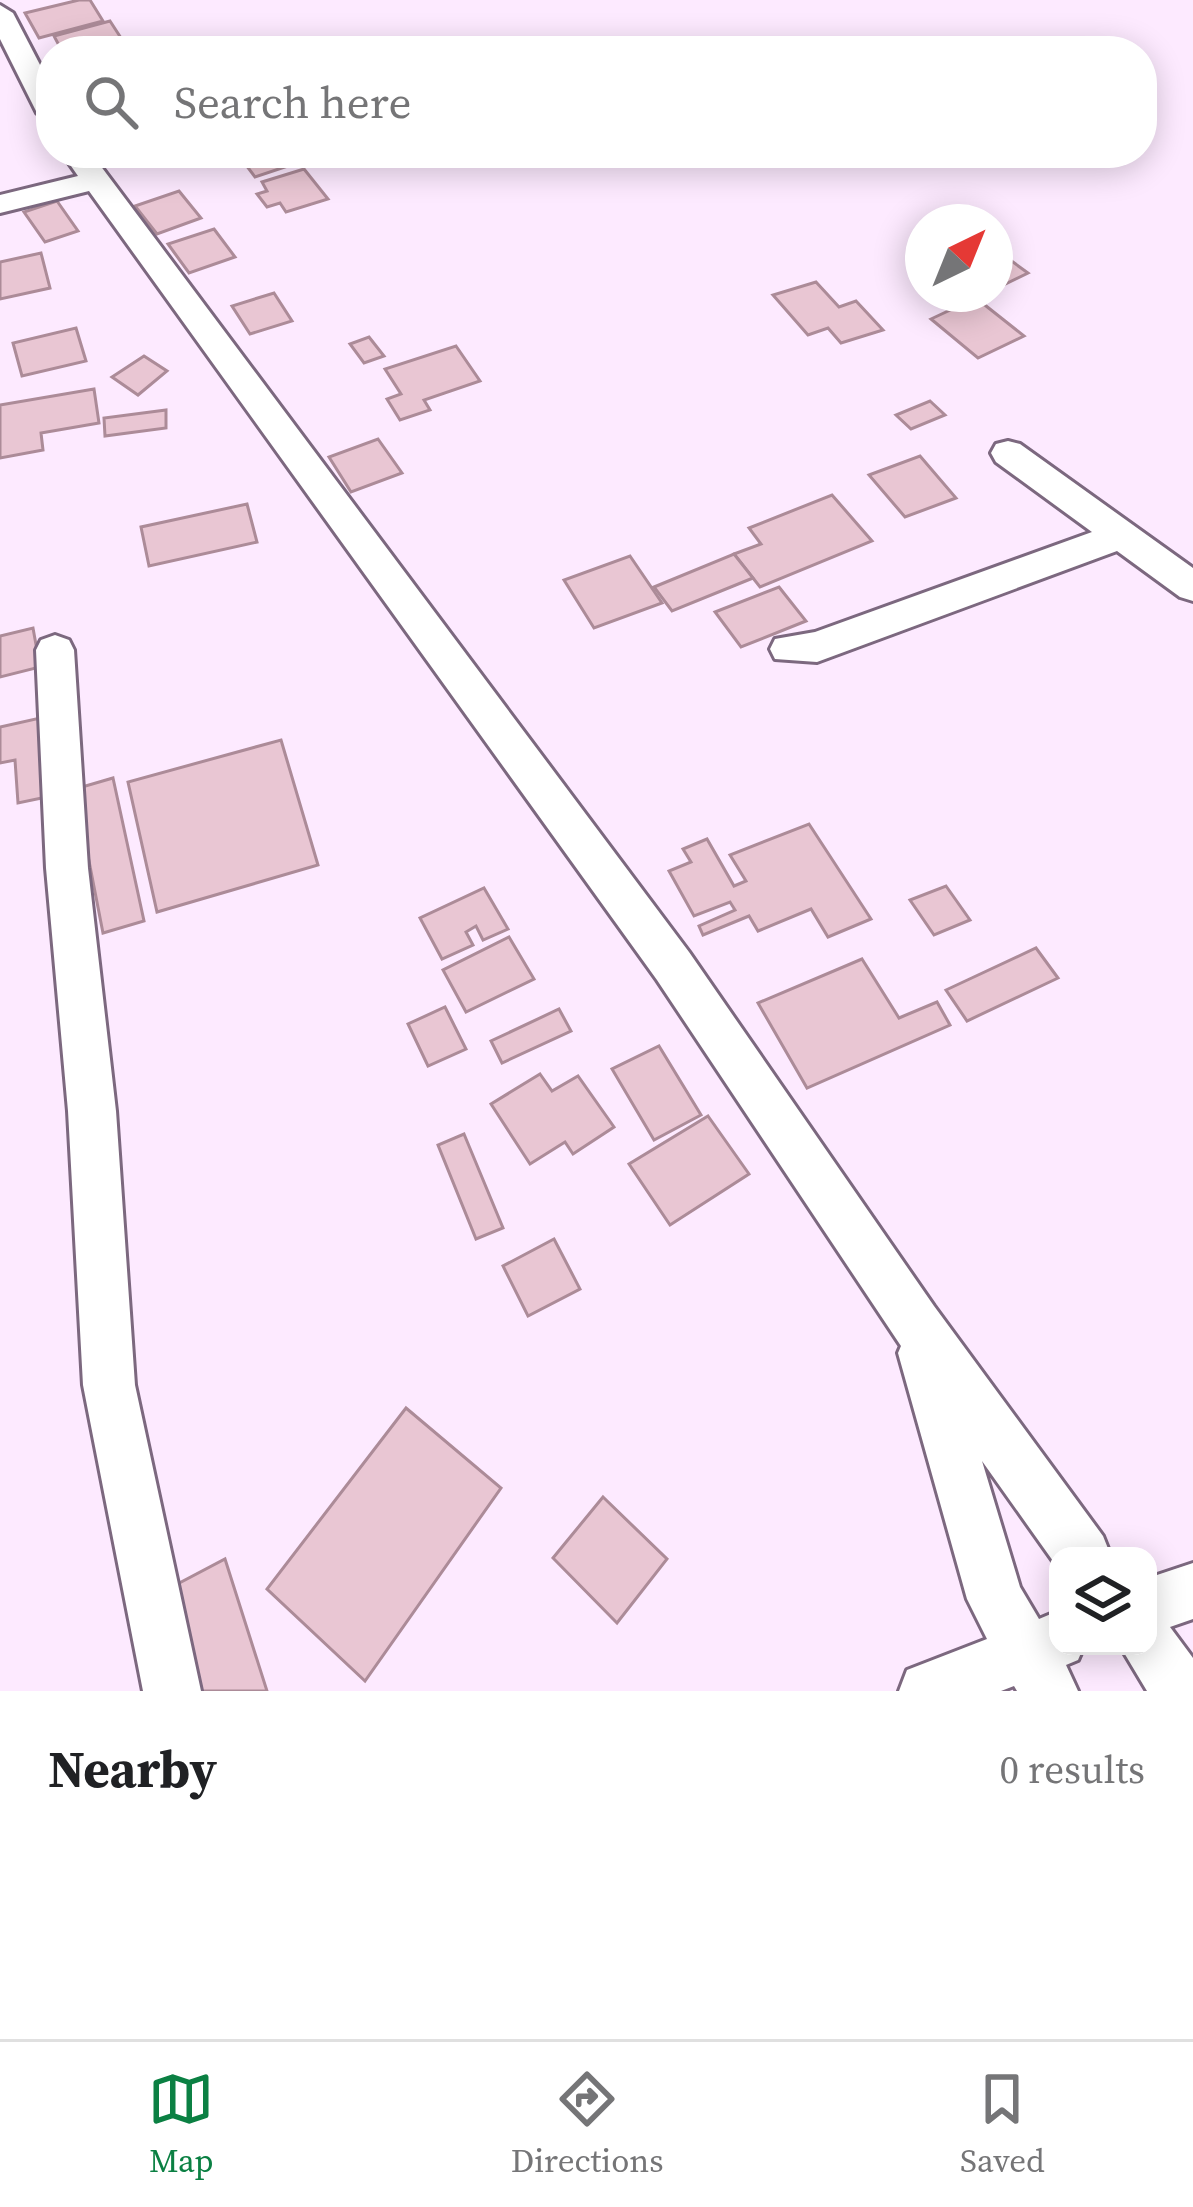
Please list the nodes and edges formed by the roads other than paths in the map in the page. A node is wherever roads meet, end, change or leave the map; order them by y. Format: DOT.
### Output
graph roads {
  1 [pos="0,13"];
  2 [pos="8,52"];
  3 [pos="36,92"];
  4 [pos="81,168"];
  5 [pos="87,168"];
  6 [pos="0,204"];
  7 [pos="1008,453"];
  8 [pos="1124,534"];
  9 [pos="1187,571"];
  10 [pos="789,649"];
  11 [pos="56,650"];
  12 [pos="916,1324"];
  13 [pos="1077,1547"];
  14 [pos="1193,1591"];
  15 [pos="1157,1603"];
  16 [pos="1155,1655"];
  17 [pos="1044,1661"];
  18 [pos="172,1691"];
  19 [pos="928,1691"];
  20 [pos="1182,1691"];
  1 -- 2 [label="street"];
  2 -- 3 [label="street"];
  4 -- 6 [label="street"];
  5 -- 12 [label="street"];
  7 -- 8 [label="street"];
  8 -- 9 [label="street"];
  8 -- 10 [label="street"];
  11 -- 18 [label="street"];
  12 -- 13 [label="street"];
  12 -- 17 [label="street"];
  14 -- 15 [label="street"];
  16 -- 20 [label="street"];
  17 -- 19 [label="street"];
}
